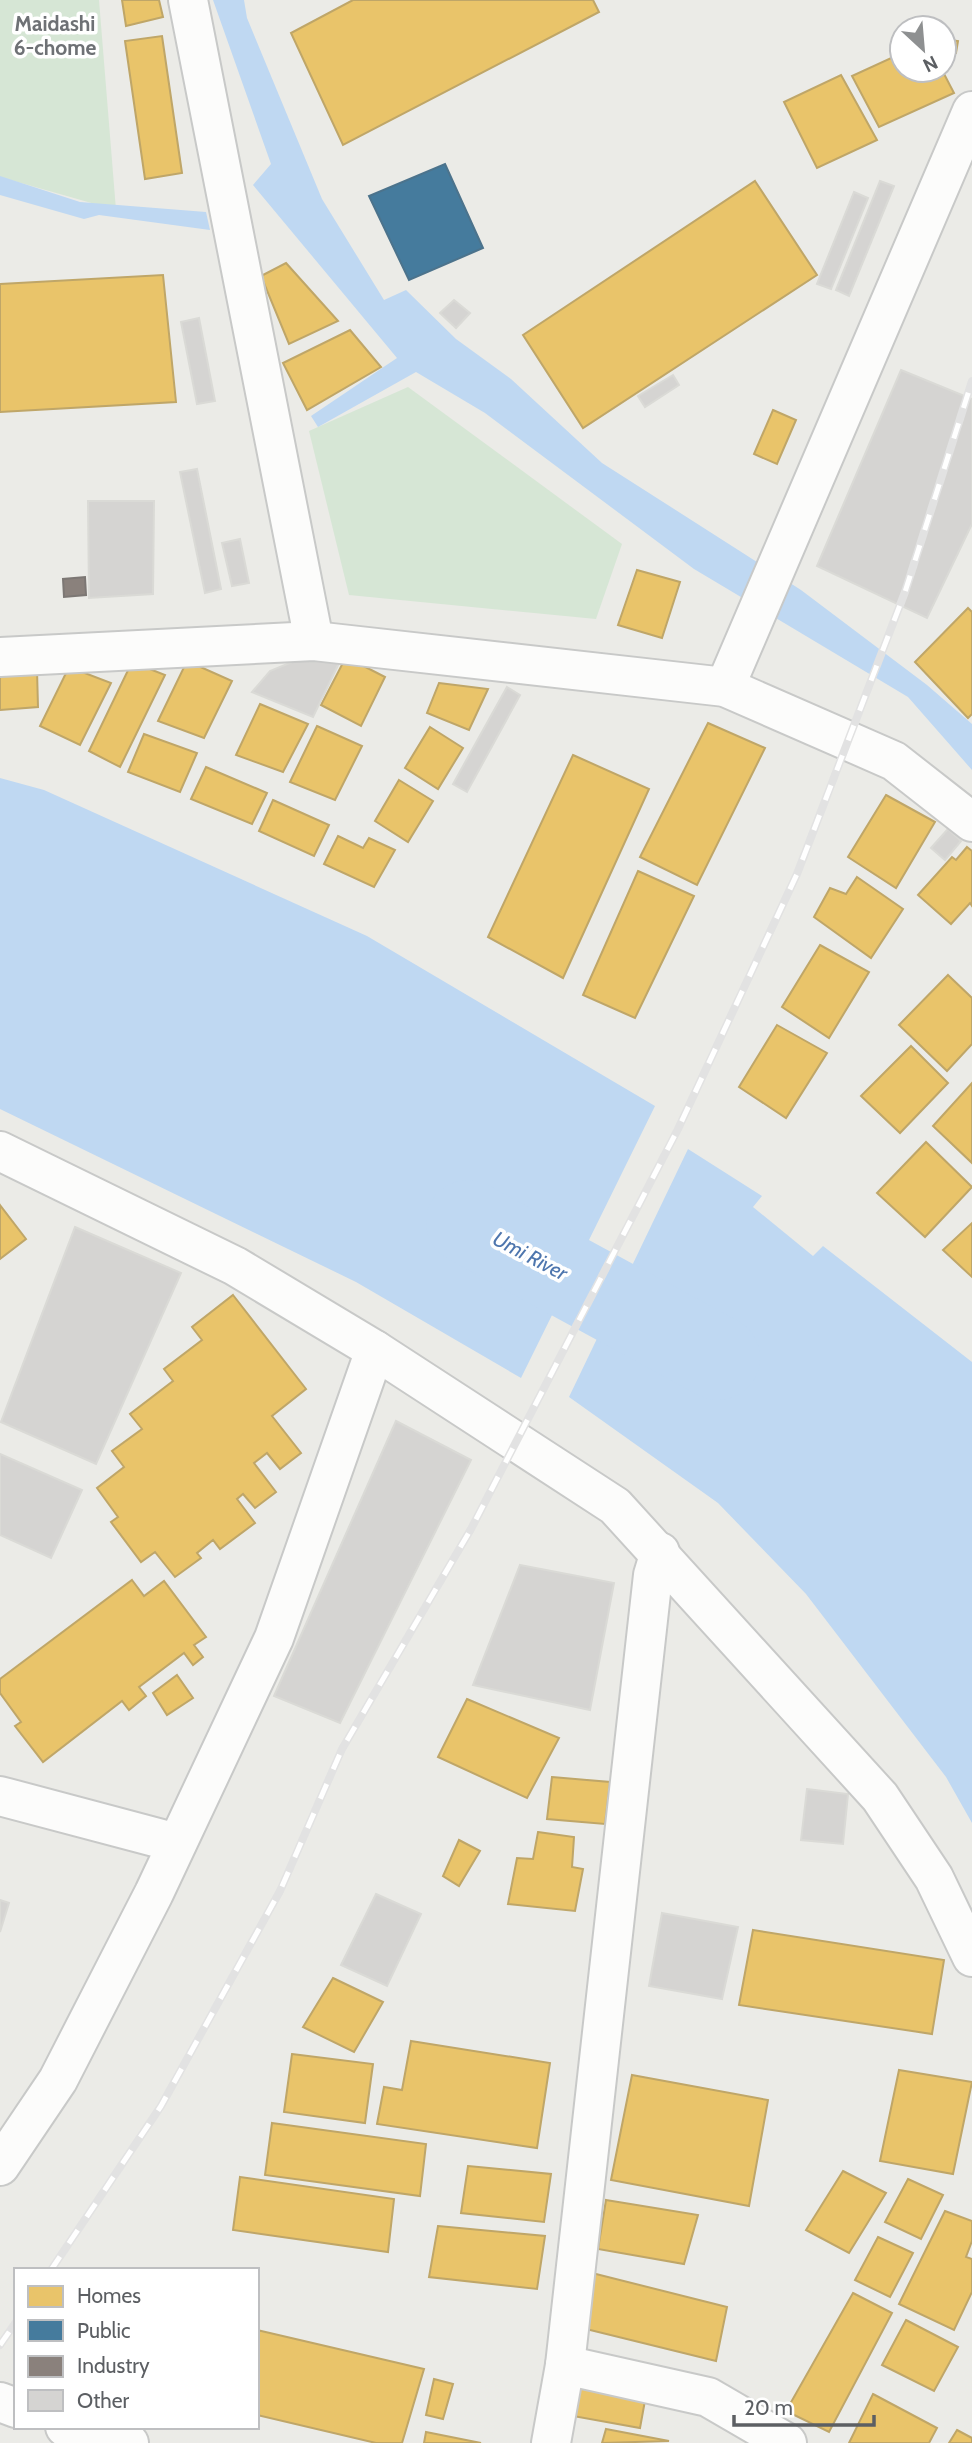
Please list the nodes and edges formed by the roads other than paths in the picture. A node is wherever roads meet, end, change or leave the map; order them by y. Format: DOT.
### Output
graph roads {
  1 [pos="188,0"];
  2 [pos="972,111"];
  3 [pos="314,641"];
  4 [pos="0,657"];
  5 [pos="725,687"];
  6 [pos="972,822"];
  7 [pos="0,1151"];
  8 [pos="375,1350"];
  9 [pos="660,1552"];
  10 [pos="0,1796"];
  11 [pos="177,1843"];
  12 [pos="972,1958"];
  13 [pos="0,2166"];
  14 [pos="565,2365"];
  15 [pos="61,2429"];
  16 [pos="71,2429"];
  17 [pos="48,2443"];
  18 [pos="129,2443"];
  19 [pos="551,2443"];
  20 [pos="787,2443"];
  1 -- 3 [label="street"];
  2 -- 5 [label="street"];
  3 -- 4 [label="street"];
  3 -- 5 [label="street"];
  5 -- 6 [label="street"];
  7 -- 8 [label="street"];
  8 -- 9 [label="street"];
  8 -- 11 [label="street"];
  9 -- 12 [label="street"];
  9 -- 14 [label="street"];
  10 -- 11 [label="street"];
  11 -- 13 [label="street"];
  14 -- 19 [label="street"];
  14 -- 20 [label="street"];
  15 -- 17 [label="street"];
  16 -- 18 [label="street"];
}
